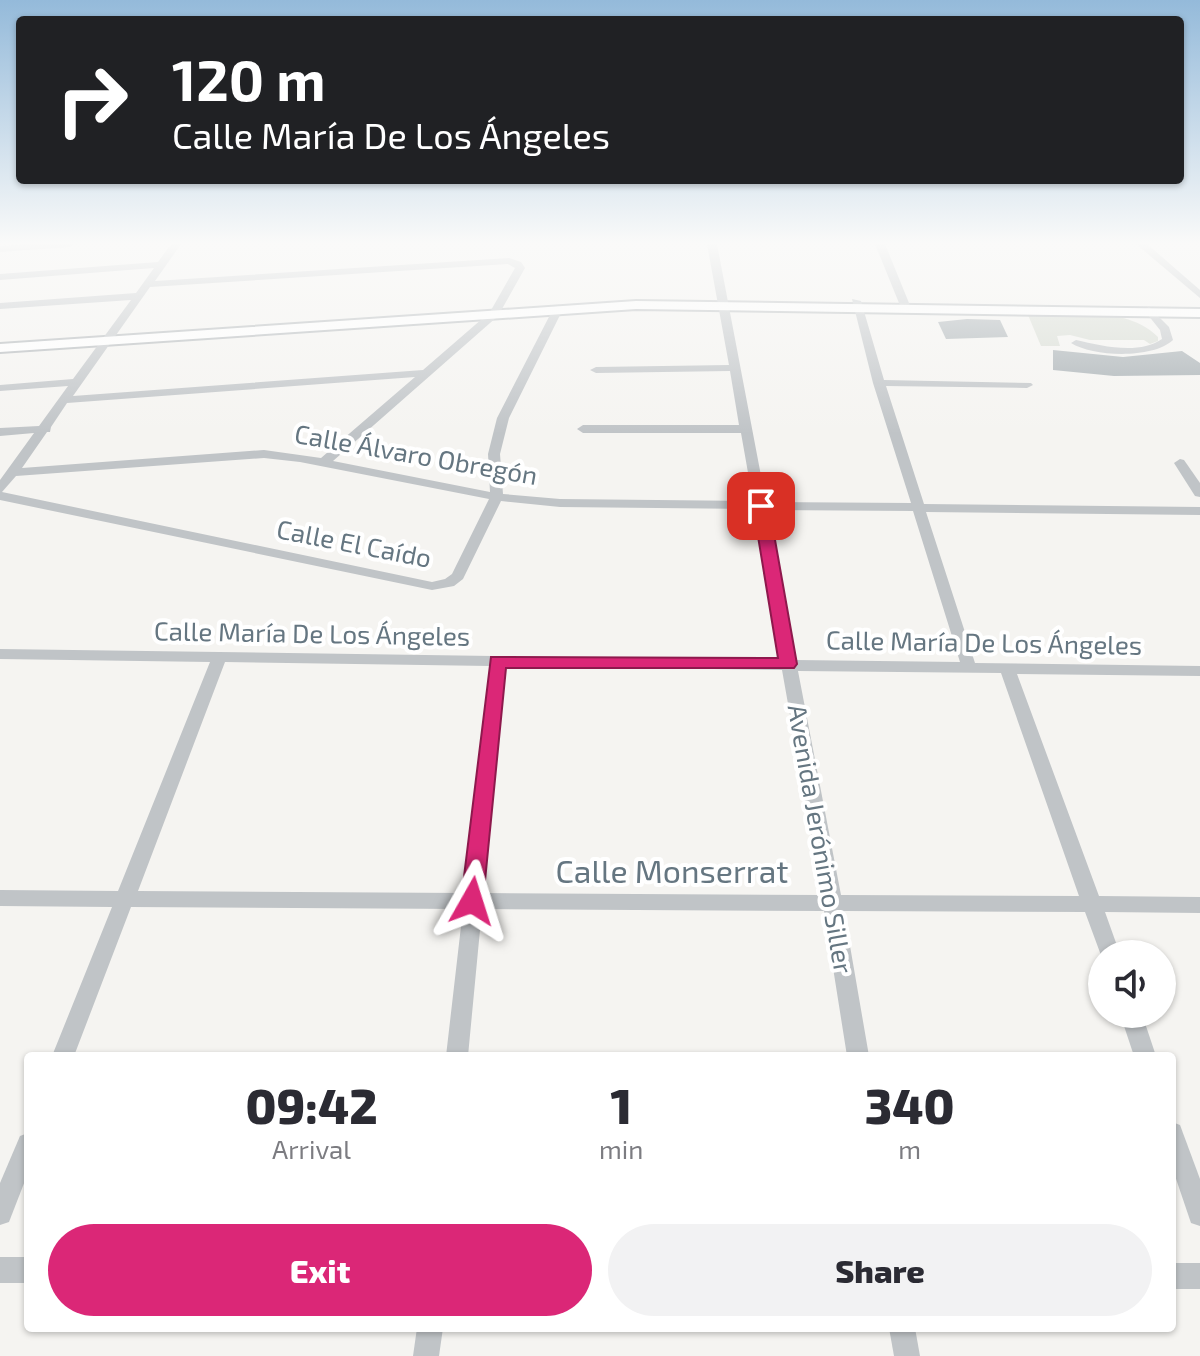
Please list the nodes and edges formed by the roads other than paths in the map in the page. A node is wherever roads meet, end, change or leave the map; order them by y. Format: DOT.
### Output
graph roads {
  1 [pos="131,307"];
  2 [pos="497,307"];
  3 [pos="533,307"];
  4 [pos="598,307"];
  5 [pos="723,307"];
  6 [pos="858,307"];
  7 [pos="1016,307"];
  8 [pos="558,309"];
  9 [pos="1149,310"];
  10 [pos="495,311"];
  11 [pos="1200,313"];
  12 [pos="110,337"];
  13 [pos="0,341"];
  14 [pos="1076,343"];
  15 [pos="0,348"];
  16 [pos="736,368"];
  17 [pos="596,370"];
  18 [pos="423,373"];
  19 [pos="79,382"];
  20 [pos="879,383"];
  21 [pos="1027,385"];
  22 [pos="0,388"];
  23 [pos="67,400"];
  24 [pos="46,429"];
  25 [pos="583,429"];
  26 [pos="746,429"];
  27 [pos="0,432"];
  28 [pos="323,463"];
  29 [pos="1180,463"];
  30 [pos="13,472"];
  31 [pos="0,489"];
  32 [pos="1200,493"];
  33 [pos="0,496"];
  34 [pos="497,497"];
  35 [pos="917,505"];
  36 [pos="761,506"];
  37 [pos="1198,511"];
  38 [pos="0,654"];
  39 [pos="220,656"];
  40 [pos="498,662"];
  41 [pos="788,664"];
  42 [pos="969,667"];
  43 [pos="1007,668"];
  44 [pos="1200,671"];
  45 [pos="0,898"];
  46 [pos="127,899"];
  47 [pos="472,901"];
  48 [pos="833,903"];
  49 [pos="1092,903"];
  50 [pos="1200,905"];
  51 [pos="1105,940"];
  52 [pos="1136,1028"];
  53 [pos="65,1052"];
  54 [pos="457,1052"];
  55 [pos="857,1052"];
  56 [pos="1144,1052"];
  57 [pos="1176,1145"];
  58 [pos="24,1154"];
  59 [pos="0,1213"];
  60 [pos="1200,1214"];
  61 [pos="0,1270"];
  62 [pos="24,1270"];
  63 [pos="1176,1276"];
  64 [pos="1200,1276"];
  65 [pos="429,1332"];
  66 [pos="903,1332"];
  67 [pos="426,1356"];
  68 [pos="907,1356"];
  1 -- 12 [label="street"];
  2 -- 10 [label="street"];
  3 -- 10 [label="main road"];
  4 -- 8 [label="main road"];
  5 -- 16 [label="street, Avenida Jerónimo Siller"];
  6 -- 20 [label="street"];
  7 -- 9 [label="main road"];
  8 -- 10 [label="main road"];
  8 -- 34 [label="street"];
  9 -- 11 [label="main road"];
  9 -- 14 [label="street"];
  10 -- 12 [label="main road"];
  10 -- 18 [label="street"];
  12 -- 13 [label="main road"];
  12 -- 15 [label="main road"];
  12 -- 19 [label="street"];
  16 -- 17 [label="street"];
  16 -- 26 [label="street, Avenida Jerónimo Siller"];
  18 -- 23 [label="street"];
  18 -- 28 [label="street"];
  19 -- 22 [label="street"];
  19 -- 23 [label="street"];
  20 -- 21 [label="street"];
  20 -- 35 [label="street"];
  23 -- 24 [label="street"];
  24 -- 27 [label="street"];
  24 -- 30 [label="street"];
  25 -- 26 [label="street"];
  26 -- 36 [label="street, Avenida Jerónimo Siller"];
  28 -- 30 [label="street, Calle Álvaro Obregón"];
  28 -- 34 [label="street, Calle Álvaro Obregón"];
  29 -- 32 [label="street"];
  30 -- 31 [label="street"];
  33 -- 34 [label="street, Calle El Caído"];
  34 -- 36 [label="street, Calle Álvaro Obregón"];
  35 -- 36 [label="street, Calle Álvaro Obregón"];
  35 -- 37 [label="street, Calle Álvaro Obregón"];
  35 -- 42 [label="street"];
  36 -- 41 [label="street, Avenida Jerónimo Siller"];
  38 -- 39 [label="street, Calle María De Los Ángeles"];
  39 -- 40 [label="street, Calle María De Los Ángeles"];
  39 -- 46 [label="street"];
  40 -- 41 [label="street, Calle María De Los Ángeles"];
  40 -- 47 [label="street"];
  41 -- 42 [label="street, Calle María De Los Ángeles"];
  41 -- 48 [label="street, Avenida Jerónimo Siller"];
  42 -- 43 [label="street, Calle María De Los Ángeles"];
  43 -- 44 [label="street, Calle María De Los Ángeles"];
  43 -- 49 [label="street"];
  45 -- 46 [label="street, Calle Monserrat"];
  46 -- 47 [label="street, Calle Monserrat"];
  46 -- 53 [label="street"];
  47 -- 48 [label="street, Calle Monserrat"];
  47 -- 54 [label="street"];
  48 -- 49 [label="street, Calle Monserrat"];
  48 -- 55 [label="street, Avenida Jerónimo Siller"];
  49 -- 50 [label="street, Calle Monserrat"];
  49 -- 51 [label="street"];
  52 -- 56 [label="street"];
  57 -- 60 [label="street"];
  58 -- 59 [label="street"];
  61 -- 62 [label="street"];
  63 -- 64 [label="street"];
  65 -- 67 [label="street"];
  66 -- 68 [label="street"];
}
